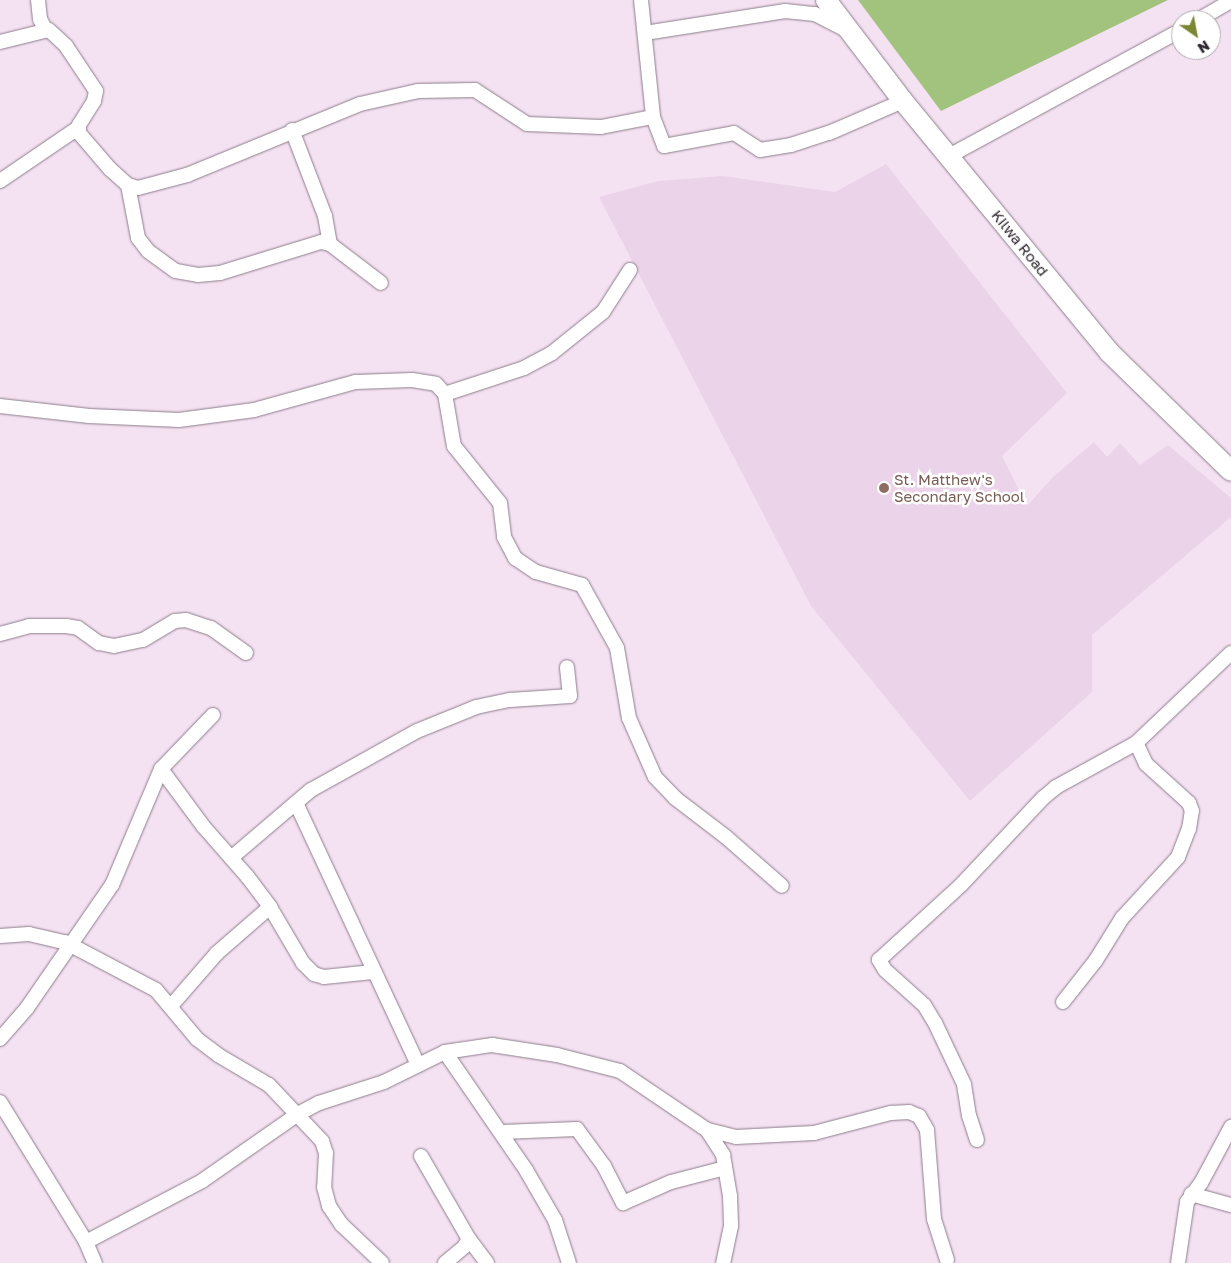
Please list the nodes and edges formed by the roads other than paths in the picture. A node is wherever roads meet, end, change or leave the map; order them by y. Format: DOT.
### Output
graph roads {
  1 [pos="38,0"];
  2 [pos="641,0"];
  3 [pos="826,0"];
  4 [pos="1231,0"];
  5 [pos="1214,10"];
  6 [pos="46,31"];
  7 [pos="645,33"];
  8 [pos="853,34"];
  9 [pos="1171,35"];
  10 [pos="0,42"];
  11 [pos="903,102"];
  12 [pos="653,117"];
  13 [pos="78,128"];
  14 [pos="292,130"];
  15 [pos="949,156"];
  16 [pos="0,182"];
  17 [pos="128,185"];
  18 [pos="330,244"];
  19 [pos="630,270"];
  20 [pos="381,283"];
  21 [pos="444,394"];
  22 [pos="0,406"];
  23 [pos="1231,471"];
  24 [pos="0,634"];
  25 [pos="246,653"];
  26 [pos="1231,653"];
  27 [pos="568,667"];
  28 [pos="213,714"];
  29 [pos="1136,743"];
  30 [pos="161,769"];
  31 [pos="296,803"];
  32 [pos="231,858"];
  33 [pos="782,886"];
  34 [pos="270,907"];
  35 [pos="0,936"];
  36 [pos="72,945"];
  37 [pos="373,972"];
  38 [pos="1063,1002"];
  39 [pos="171,1006"];
  40 [pos="0,1039"];
  41 [pos="445,1052"];
  42 [pos="418,1065"];
  43 [pos="0,1102"];
  44 [pos="298,1114"];
  45 [pos="1231,1127"];
  46 [pos="708,1130"];
  47 [pos="502,1132"];
  48 [pos="977,1140"];
  49 [pos="421,1156"];
  50 [pos="725,1168"];
  51 [pos="1191,1194"];
  52 [pos="1231,1205"];
  53 [pos="468,1239"];
  54 [pos="86,1242"];
  55 [pos="947,1260"];
  56 [pos="95,1263"];
  57 [pos="382,1263"];
  58 [pos="445,1263"];
  59 [pos="486,1263"];
  60 [pos="569,1263"];
  61 [pos="723,1263"];
  62 [pos="1178,1263"];
  1 -- 6 [label="street"];
  2 -- 7 [label="street"];
  3 -- 8 [label="highway, Kilwa Road"];
  4 -- 5 [label="street"];
  6 -- 10 [label="street"];
  6 -- 13 [label="street"];
  7 -- 8 [label="street"];
  7 -- 12 [label="street"];
  8 -- 11 [label="highway, Kilwa Road"];
  9 -- 15 [label="street"];
  11 -- 12 [label="street"];
  11 -- 15 [label="highway, Kilwa Road"];
  12 -- 14 [label="street"];
  13 -- 16 [label="street"];
  13 -- 17 [label="street"];
  14 -- 17 [label="street"];
  14 -- 18 [label="street"];
  15 -- 23 [label="highway, Kilwa Road"];
  17 -- 18 [label="street"];
  18 -- 20 [label="street"];
  19 -- 21 [label="street"];
  21 -- 22 [label="street"];
  21 -- 33 [label="street"];
  24 -- 25 [label="street"];
  26 -- 29 [label="street"];
  27 -- 31 [label="street"];
  28 -- 30 [label="street"];
  29 -- 38 [label="street"];
  29 -- 48 [label="street"];
  30 -- 32 [label="street"];
  30 -- 36 [label="street"];
  31 -- 32 [label="street"];
  31 -- 37 [label="street"];
  32 -- 34 [label="street"];
  34 -- 37 [label="street"];
  34 -- 39 [label="street"];
  35 -- 36 [label="street"];
  36 -- 39 [label="street"];
  36 -- 40 [label="street"];
  37 -- 42 [label="street"];
  39 -- 44 [label="street"];
  41 -- 42 [label="street"];
  41 -- 46 [label="street"];
  41 -- 47 [label="street"];
  42 -- 44 [label="street"];
  43 -- 54 [label="street"];
  44 -- 54 [label="street"];
  44 -- 57 [label="street"];
  45 -- 51 [label="street"];
  46 -- 50 [label="street"];
  46 -- 55 [label="street"];
  47 -- 50 [label="street"];
  47 -- 60 [label="street"];
  49 -- 53 [label="street"];
  50 -- 61 [label="street"];
  51 -- 52 [label="street"];
  51 -- 62 [label="street"];
  53 -- 58 [label="street"];
  53 -- 59 [label="street"];
  54 -- 56 [label="street"];
}
